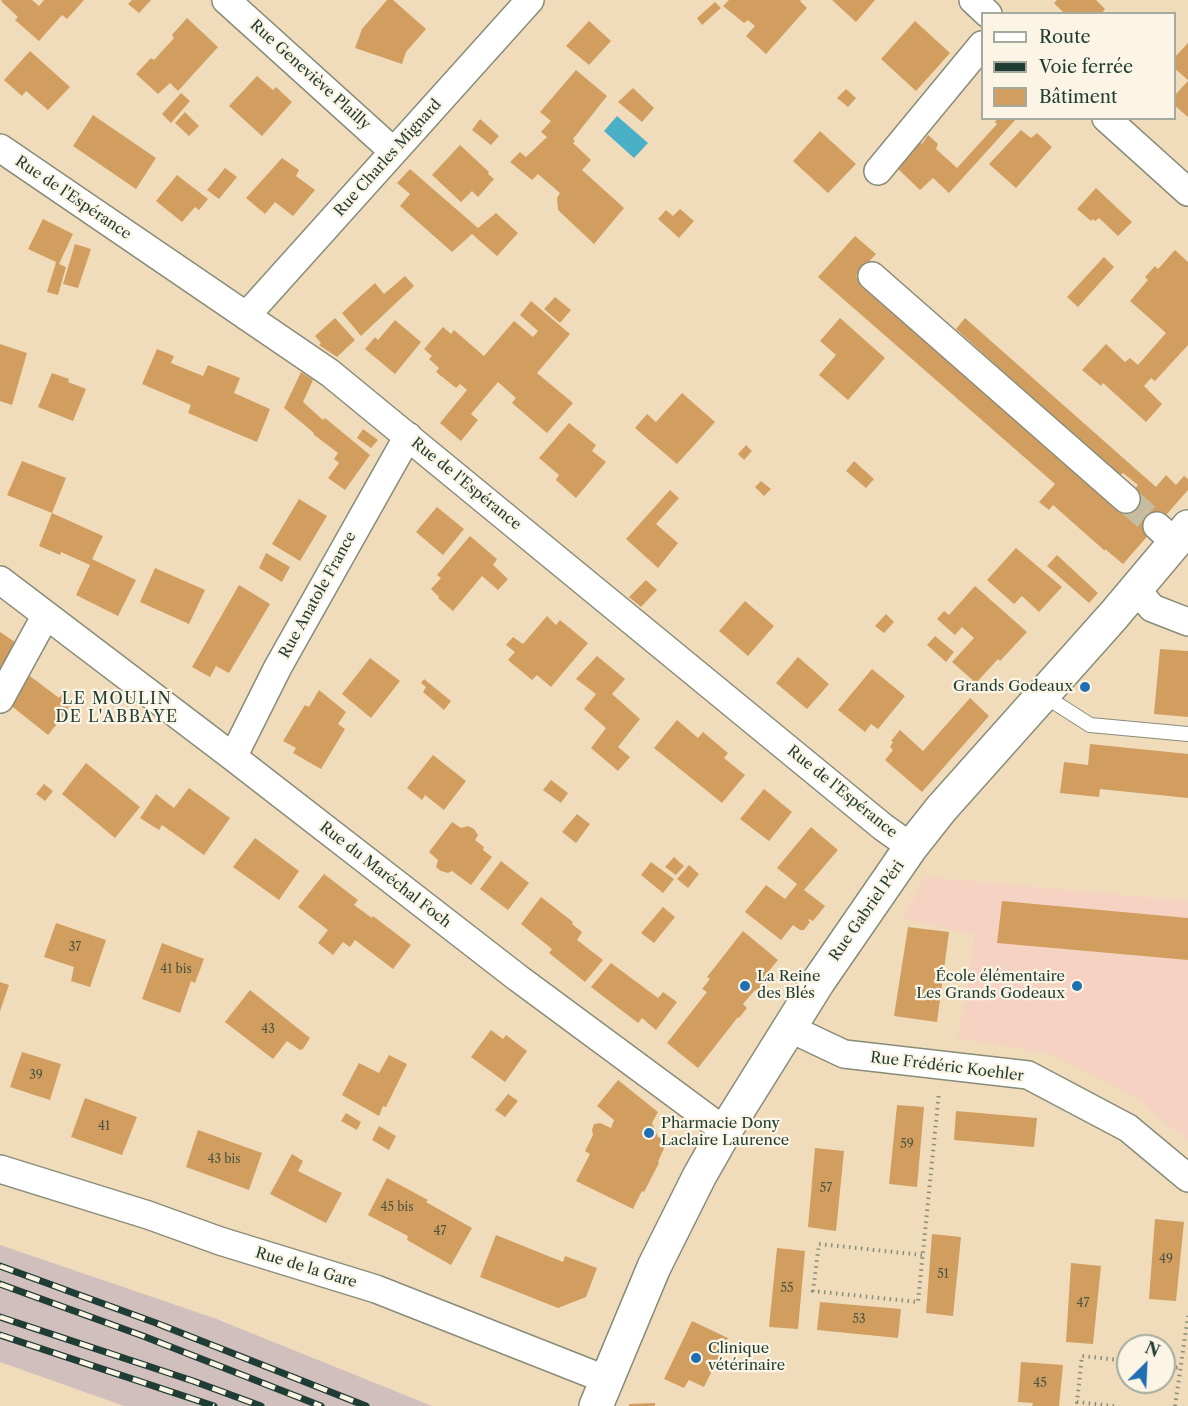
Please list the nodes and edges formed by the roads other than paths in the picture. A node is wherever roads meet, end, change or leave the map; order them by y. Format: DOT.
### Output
graph roads {
  1 [pos="226,0"];
  2 [pos="530,0"];
  3 [pos="973,0"];
  4 [pos="986,12"];
  5 [pos="981,46"];
  6 [pos="1108,120"];
  7 [pos="0,148"];
  8 [pos="393,151"];
  9 [pos="878,171"];
  10 [pos="1188,192"];
  11 [pos="872,276"];
  12 [pos="246,316"];
  13 [pos="408,436"];
  14 [pos="1126,499"];
  15 [pos="1173,532"];
  16 [pos="0,580"];
  17 [pos="1136,589"];
  18 [pos="46,615"];
  19 [pos="1188,622"];
  20 [pos="1042,695"];
  21 [pos="0,699"];
  22 [pos="1188,734"];
  23 [pos="233,757"];
  24 [pos="911,847"];
  25 [pos="789,1028"];
  26 [pos="725,1131"];
  27 [pos="0,1169"];
  28 [pos="1188,1178"];
  29 [pos="601,1393"];
  1 -- 8 [label="street, Rue Geneviève Plailly"];
  2 -- 8 [label="street, Rue Charles Mignard"];
  3 -- 4 [label="street"];
  5 -- 9 [label="street"];
  6 -- 10 [label="street"];
  7 -- 12 [label="street, Rue de l'Espérance"];
  8 -- 12 [label="street, Rue Charles Mignard"];
  11 -- 14 [label="street"];
  12 -- 13 [label="street, Rue de l'Espérance"];
  13 -- 23 [label="street, Rue Anatole France"];
  13 -- 24 [label="street, Rue de l'Espérance"];
  15 -- 17 [label="street, Rue Gabriel Péri"];
  16 -- 18 [label="street, Rue du Maréchal Foch"];
  17 -- 19 [label="street"];
  17 -- 20 [label="street, Rue Gabriel Péri"];
  18 -- 21 [label="street"];
  18 -- 23 [label="street, Rue du Maréchal Foch"];
  20 -- 22 [label="lane"];
  20 -- 24 [label="street, Rue Gabriel Péri"];
  23 -- 26 [label="street, Rue du Maréchal Foch"];
  24 -- 25 [label="street, Rue Gabriel Péri"];
  25 -- 26 [label="street, Rue Gabriel Péri"];
  25 -- 28 [label="street, Rue Frédéric Koehler"];
  26 -- 29 [label="street, Rue Gabriel Péri"];
  27 -- 29 [label="street, Rue de la Gare"];
}
